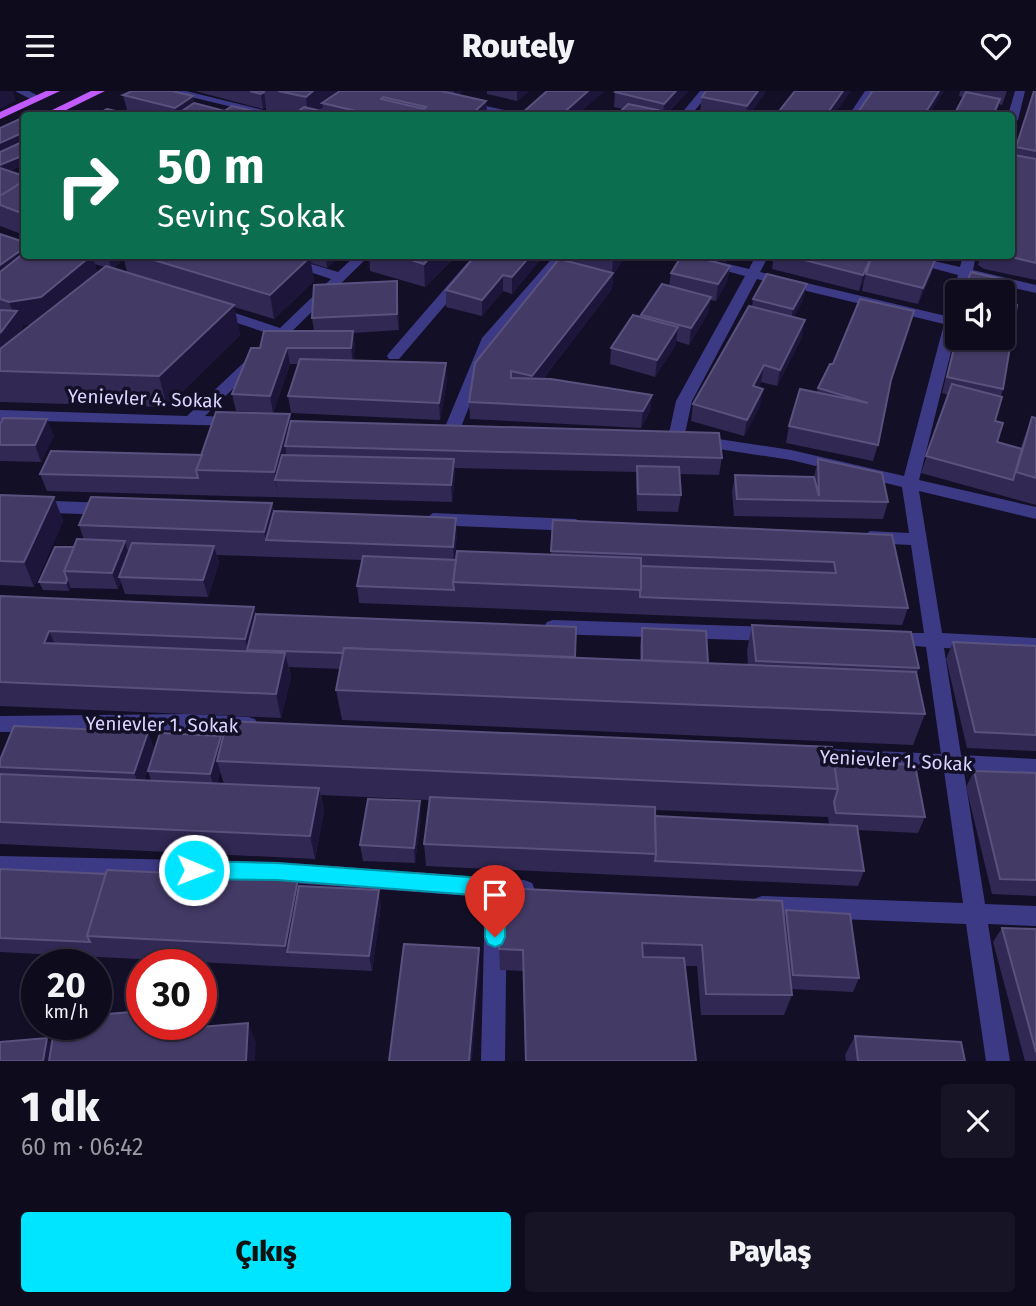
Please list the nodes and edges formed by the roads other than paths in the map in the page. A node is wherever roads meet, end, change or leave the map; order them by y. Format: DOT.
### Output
graph roads {
  1 [pos="20,91"];
  2 [pos="55,91"];
  3 [pos="100,91"];
  4 [pos="171,91"];
  5 [pos="706,91"];
  6 [pos="870,91"];
  7 [pos="1020,91"];
  8 [pos="38,99"];
  9 [pos="448,100"];
  10 [pos="54,112"];
  11 [pos="265,112"];
  12 [pos="501,112"];
  13 [pos="688,112"];
  14 [pos="856,112"];
  15 [pos="1014,112"];
  16 [pos="0,116"];
  17 [pos="278,259"];
  18 [pos="359,259"];
  19 [pos="479,259"];
  20 [pos="559,259"];
  21 [pos="690,259"];
  22 [pos="761,259"];
  23 [pos="905,259"];
  24 [pos="969,259"];
  25 [pos="964,273"];
  26 [pos="753,274"];
  27 [pos="339,277"];
  28 [pos="963,280"];
  29 [pos="1036,289"];
  30 [pos="205,308"];
  31 [pos="945,320"];
  32 [pos="282,333"];
  33 [pos="945,349"];
  34 [pos="394,356"];
  35 [pos="0,415"];
  36 [pos="192,421"];
  37 [pos="254,422"];
  38 [pos="453,427"];
  39 [pos="910,484"];
  40 [pos="0,505"];
  41 [pos="123,509"];
  42 [pos="1036,513"];
  43 [pos="410,519"];
  44 [pos="589,526"];
  45 [pos="850,536"];
  46 [pos="919,539"];
  47 [pos="535,627"];
  48 [pos="796,635"];
  49 [pos="865,637"];
  50 [pos="934,639"];
  51 [pos="1036,645"];
  52 [pos="0,724"];
  53 [pos="261,726"];
  54 [pos="786,755"];
  55 [pos="953,764"];
  56 [pos="1036,767"];
  57 [pos="0,866"];
  58 [pos="496,888"];
  59 [pos="549,892"];
  60 [pos="734,905"];
  61 [pos="975,912"];
  62 [pos="1036,916"];
  63 [pos="493,1061"];
  64 [pos="998,1061"];
  1 -- 8 [label="street"];
  2 -- 8 [label="main road"];
  3 -- 10 [label="main road"];
  4 -- 11 [label="street"];
  5 -- 13 [label="street"];
  6 -- 14 [label="street"];
  7 -- 15 [label="street"];
  8 -- 16 [label="main road"];
  9 -- 12 [label="street"];
  17 -- 27 [label="street"];
  18 -- 27 [label="street"];
  19 -- 34 [label="street"];
  20 -- 38 [label="street"];
  21 -- 26 [label="street"];
  22 -- 26 [label="street"];
  23 -- 25 [label="street"];
  24 -- 25 [label="street"];
  25 -- 28 [label="street"];
  25 -- 29 [label="street"];
  26 -- 31 [label="street"];
  26 -- 39 [label="street"];
  27 -- 32 [label="street"];
  30 -- 32 [label="street"];
  32 -- 36 [label="street"];
  33 -- 39 [label="street"];
  35 -- 36 [label="street, Yenievler 4. Sokak"];
  36 -- 37 [label="street, Yenievler 4. Sokak"];
  39 -- 42 [label="street"];
  39 -- 46 [label="street"];
  40 -- 41 [label="street"];
  43 -- 44 [label="street"];
  45 -- 46 [label="street"];
  46 -- 50 [label="street"];
  47 -- 48 [label="street"];
  49 -- 50 [label="street"];
  50 -- 51 [label="street"];
  50 -- 55 [label="street"];
  52 -- 53 [label="street, Yenievler 1. Sokak"];
  54 -- 55 [label="street, Yenievler 1. Sokak"];
  55 -- 56 [label="street, Yenievler 1. Sokak"];
  55 -- 61 [label="street"];
  57 -- 58 [label="street"];
  58 -- 59 [label="street"];
  58 -- 63 [label="street"];
  60 -- 61 [label="street"];
  61 -- 62 [label="street"];
  61 -- 64 [label="street"];
}
